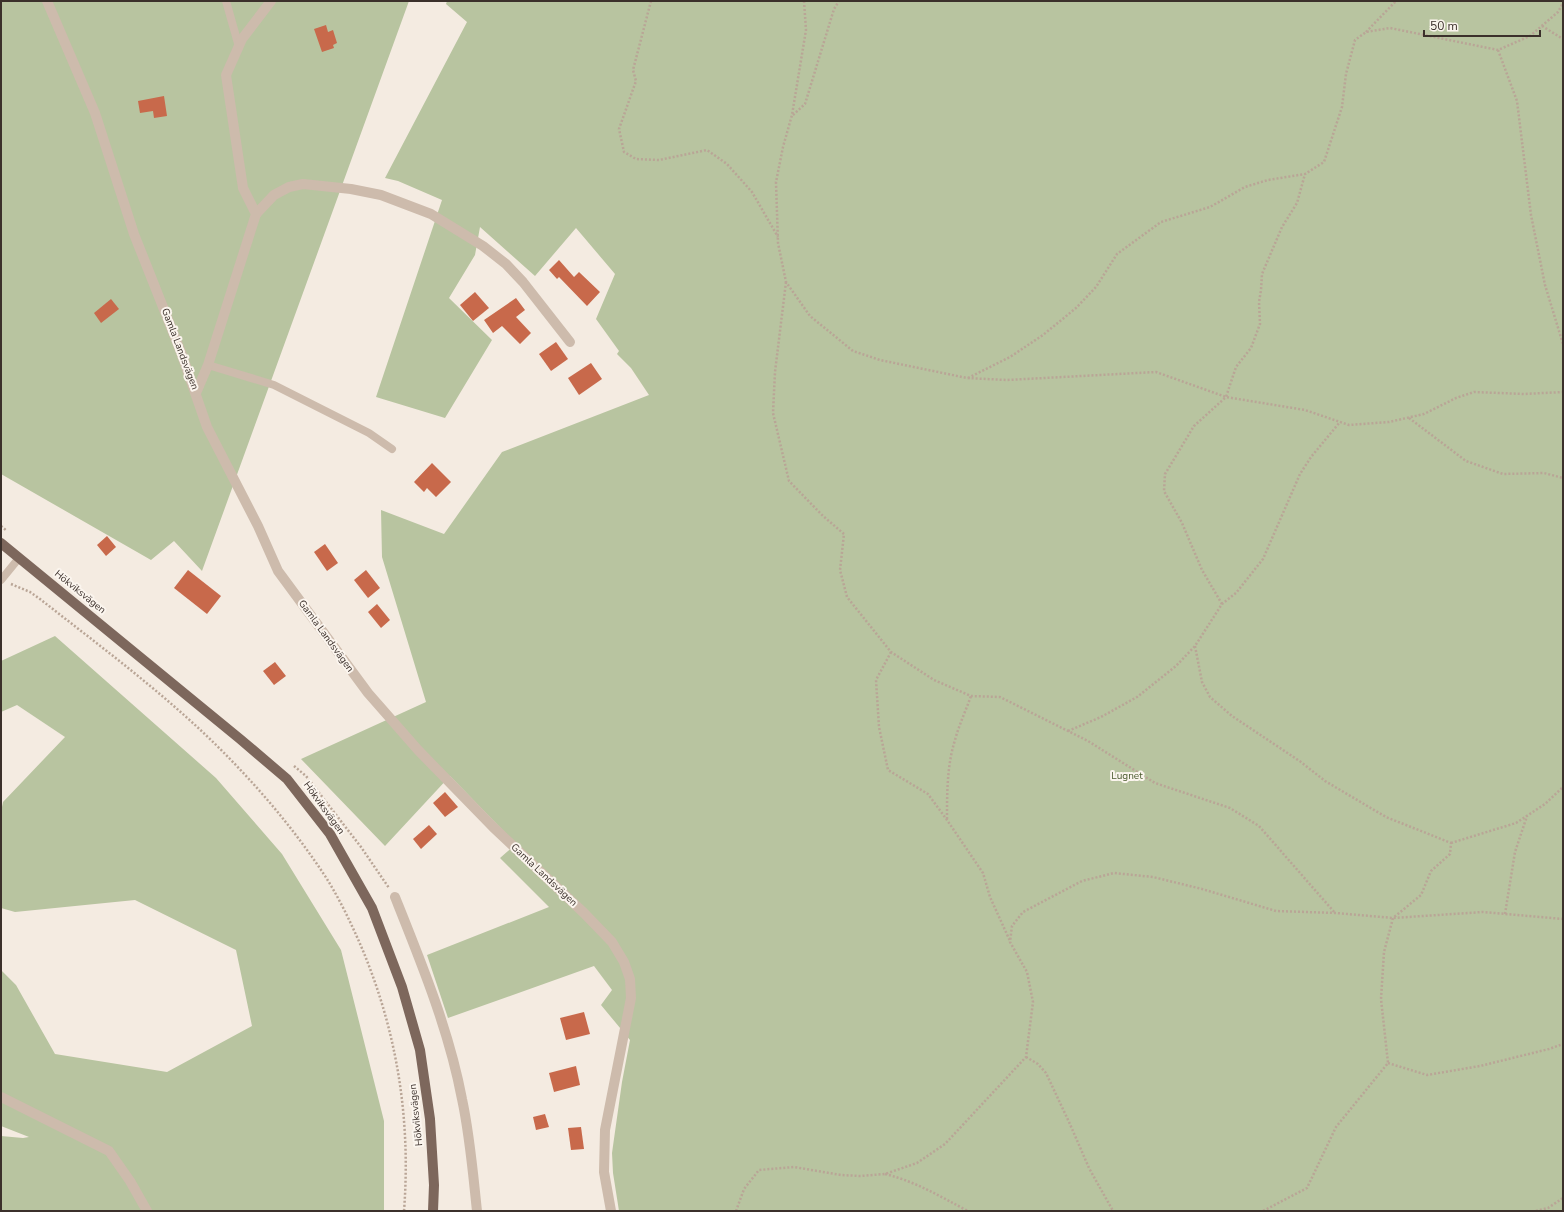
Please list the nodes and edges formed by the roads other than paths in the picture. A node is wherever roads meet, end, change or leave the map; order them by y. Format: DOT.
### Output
graph roads {
  1 [pos="47,1"];
  2 [pos="226,1"];
  3 [pos="271,1"];
  4 [pos="239,46"];
  5 [pos="256,214"];
  6 [pos="570,342"];
  7 [pos="208,365"];
  8 [pos="196,392"];
  9 [pos="392,449"];
  10 [pos="1,543"];
  11 [pos="19,558"];
  12 [pos="4,581"];
  13 [pos="395,897"];
  14 [pos="1,1097"];
  15 [pos="432,1209"];
  16 [pos="147,1211"];
  17 [pos="477,1211"];
  18 [pos="611,1211"];
  1 -- 8 [label="street, Gamla Landsvägen"];
  2 -- 4 [label="lane"];
  3 -- 4 [label="street"];
  4 -- 5 [label="street"];
  5 -- 6 [label="street"];
  5 -- 7 [label="street"];
  7 -- 8 [label="street"];
  7 -- 9 [label="lane"];
  8 -- 18 [label="street, Gamla Landsvägen"];
  10 -- 11 [label="main road, Hökviksvägen"];
  11 -- 12 [label="lane"];
  11 -- 15 [label="main road, Hökviksvägen"];
  13 -- 17 [label="street"];
  14 -- 16 [label="street"];
}
